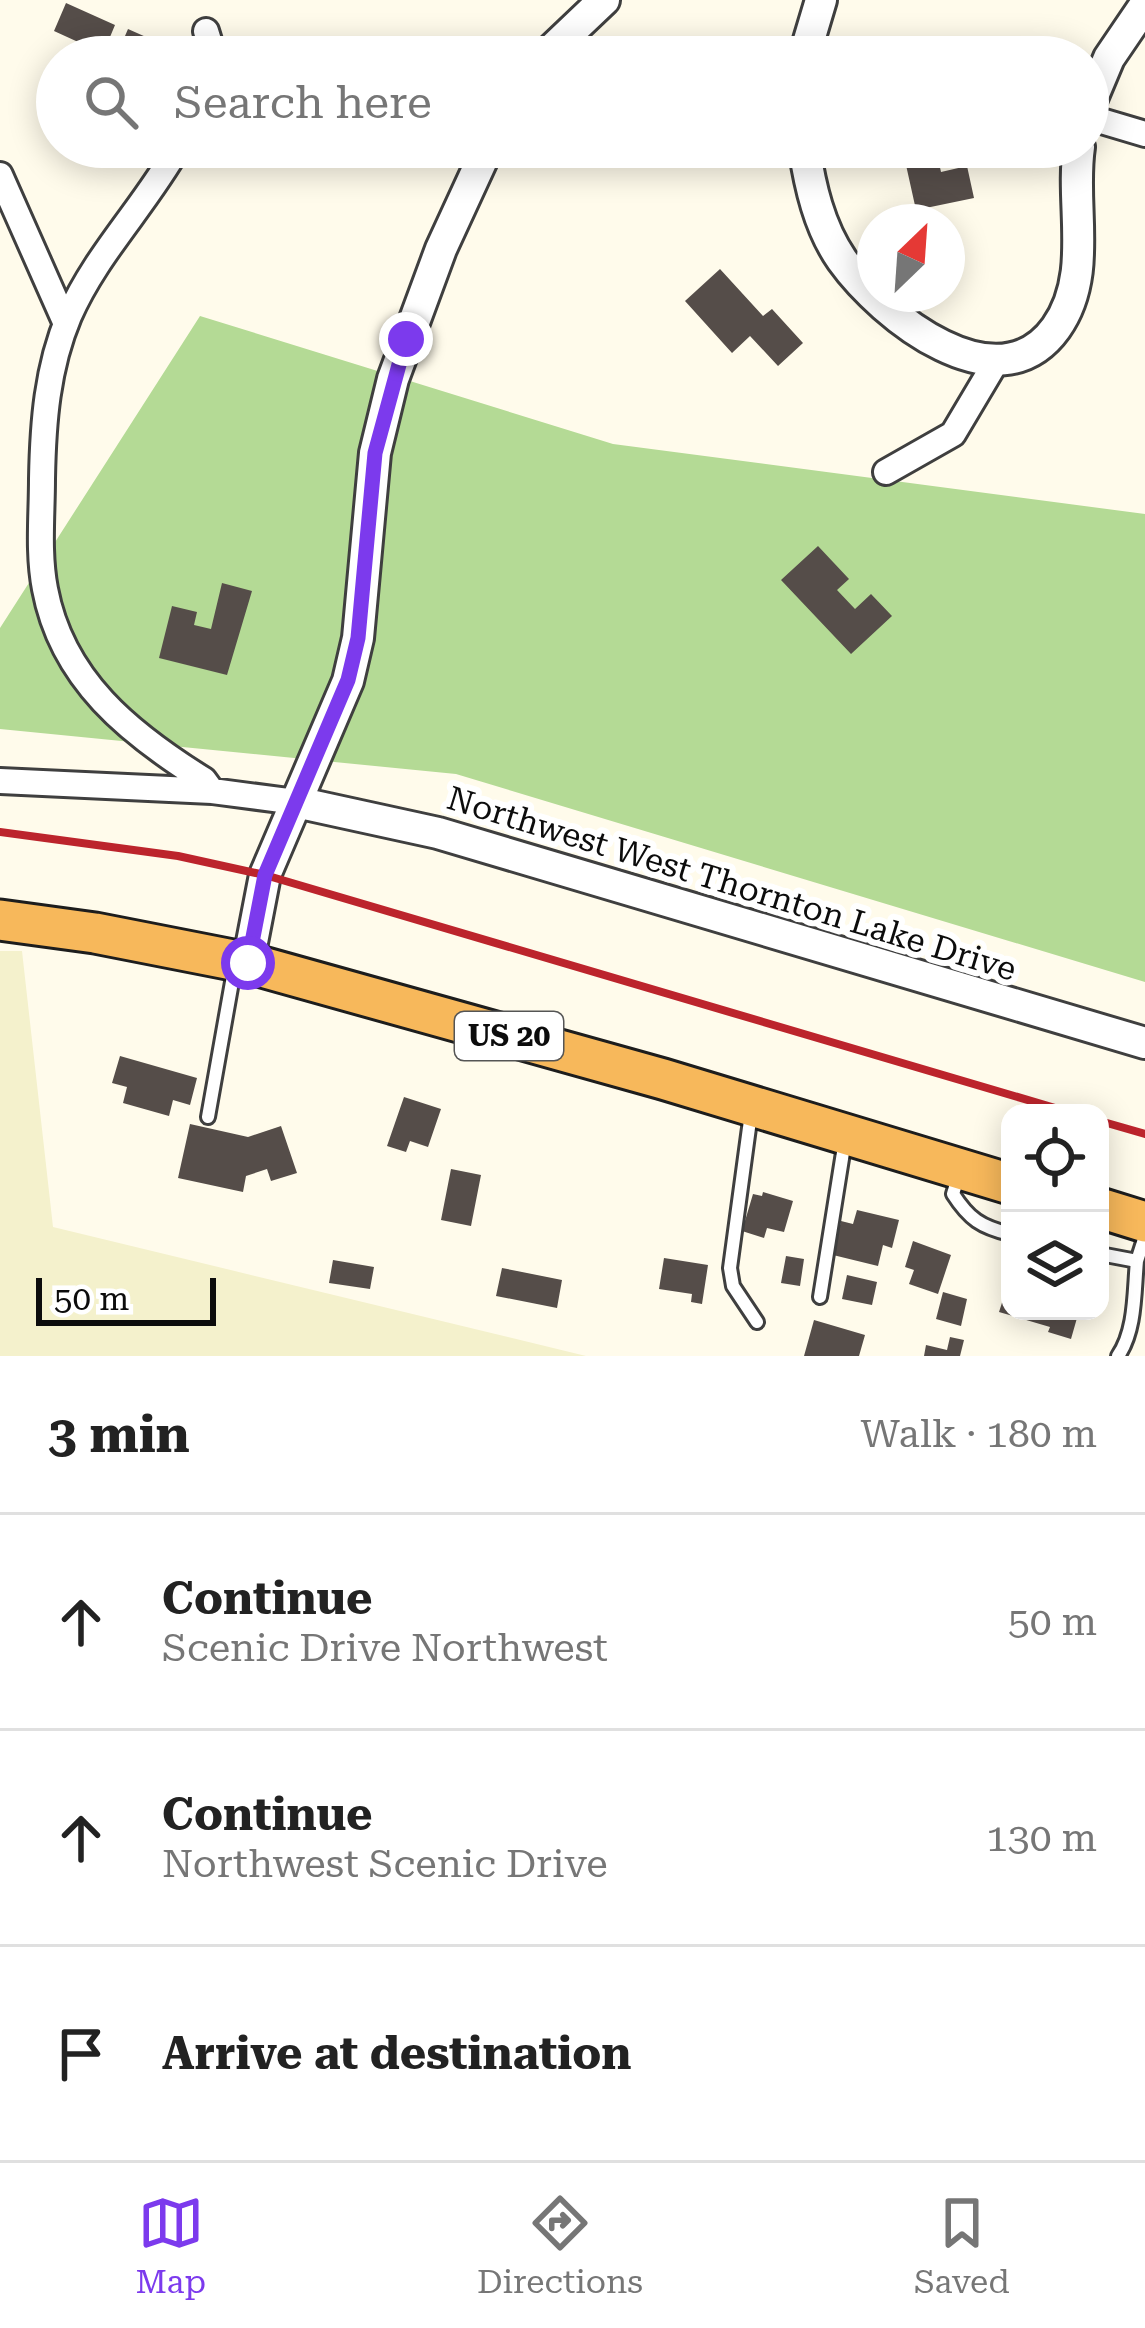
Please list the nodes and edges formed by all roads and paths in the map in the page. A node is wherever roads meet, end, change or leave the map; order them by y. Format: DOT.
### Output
graph roads {
  1 [pos="604,0"];
  2 [pos="821,0"];
  3 [pos="1145,5"];
  4 [pos="206,31"];
  5 [pos="208,36"];
  6 [pos="566,36"];
  7 [pos="810,36"];
  8 [pos="1109,58"];
  9 [pos="1109,120"];
  10 [pos="1145,134"];
  11 [pos="166,168"];
  12 [pos="478,168"];
  13 [pos="807,168"];
  14 [pos="1079,168"];
  15 [pos="0,175"];
  16 [pos="66,323"];
  17 [pos="997,360"];
  18 [pos="886,472"];
  19 [pos="0,782"];
  20 [pos="212,790"];
  21 [pos="296,802"];
  22 [pos="0,920"];
  23 [pos="242,962"];
  24 [pos="1145,1042"];
  25 [pos="752,1106"];
  26 [pos="208,1117"];
  27 [pos="847,1133"];
  28 [pos="960,1171"];
  29 [pos="1001,1182"];
  30 [pos="1105,1212"];
  31 [pos="1001,1232"];
  32 [pos="1145,1236"];
  33 [pos="1141,1241"];
  34 [pos="1109,1251"];
  35 [pos="820,1297"];
  36 [pos="757,1322"];
  37 [pos="1118,1356"];
  1 -- 6 [label="street"];
  2 -- 7 [label="street"];
  3 -- 8 [label="street"];
  4 -- 5 [label="street"];
  9 -- 10 [label="street"];
  11 -- 16 [label="street"];
  12 -- 21 [label="street"];
  13 -- 17 [label="street"];
  14 -- 17 [label="street"];
  15 -- 16 [label="street"];
  16 -- 20 [label="street"];
  17 -- 18 [label="street"];
  19 -- 20 [label="street"];
  20 -- 21 [label="street"];
  21 -- 23 [label="street"];
  21 -- 24 [label="street, Northwest West Thornton Lake Drive"];
  22 -- 23 [label="highway, US 20"];
  23 -- 25 [label="highway, US 20"];
  23 -- 26 [label="lane"];
  25 -- 27 [label="highway, US 20"];
  25 -- 36 [label="lane"];
  27 -- 28 [label="highway, US 20"];
  27 -- 35 [label="lane"];
  28 -- 29 [label="highway, US 20"];
  28 -- 31 [label="lane"];
  30 -- 33 [label="highway"];
  32 -- 33 [label="lane"];
  33 -- 34 [label="lane"];
  33 -- 37 [label="lane"];
}
